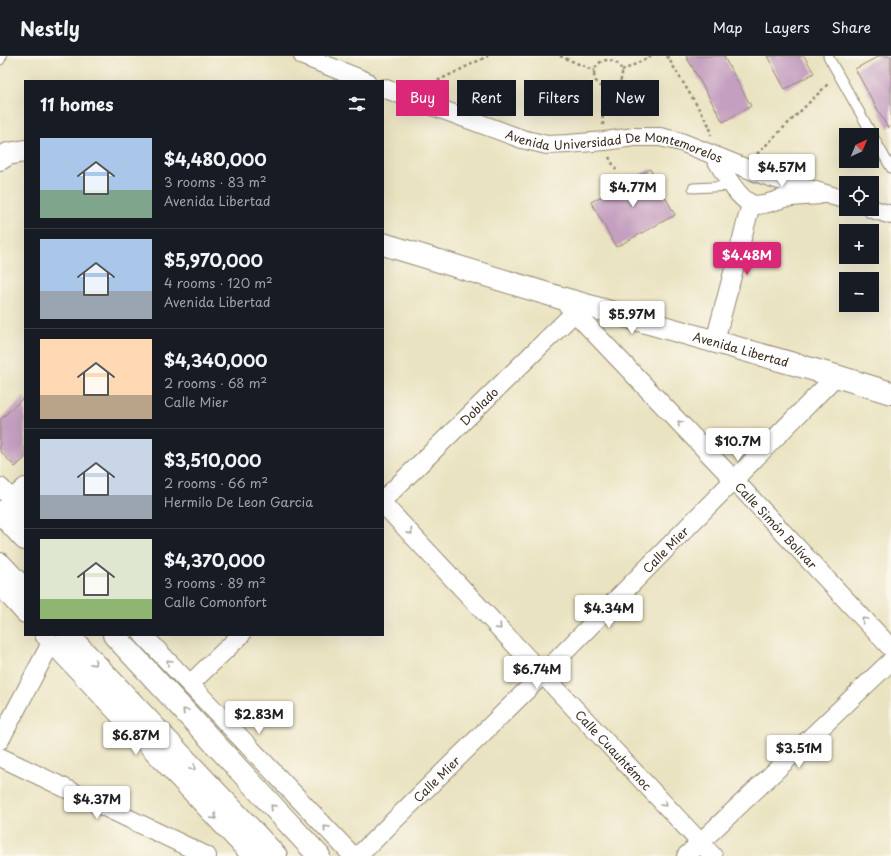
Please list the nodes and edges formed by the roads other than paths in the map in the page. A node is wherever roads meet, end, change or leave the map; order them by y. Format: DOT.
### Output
graph roads {
  1 [pos="2,56"];
  2 [pos="303,56"];
  3 [pos="828,56"];
  4 [pos="0,60"];
  5 [pos="363,80"];
  6 [pos="384,88"];
  7 [pos="24,151"];
  8 [pos="714,156"];
  9 [pos="0,159"];
  10 [pos="891,168"];
  11 [pos="754,172"];
  12 [pos="693,188"];
  13 [pos="734,188"];
  14 [pos="828,194"];
  15 [pos="839,198"];
  16 [pos="758,203"];
  17 [pos="384,244"];
  18 [pos="568,305"];
  19 [pos="714,341"];
  20 [pos="836,376"];
  21 [pos="891,393"];
  22 [pos="734,480"];
  23 [pos="24,488"];
  24 [pos="384,499"];
  25 [pos="4,500"];
  26 [pos="384,505"];
  27 [pos="24,512"];
  28 [pos="24,537"];
  29 [pos="0,564"];
  30 [pos="0,586"];
  31 [pos="24,589"];
  32 [pos="24,613"];
  33 [pos="115,636"];
  34 [pos="144,636"];
  35 [pos="240,636"];
  36 [pos="54,638"];
  37 [pos="891,648"];
  38 [pos="891,661"];
  39 [pos="543,674"];
  40 [pos="190,684"];
  41 [pos="0,740"];
  42 [pos="0,757"];
  43 [pos="700,842"];
  44 [pos="242,852"];
  45 [pos="207,856"];
  46 [pos="276,856"];
  47 [pos="319,856"];
  48 [pos="353,856"];
  49 [pos="358,856"];
  50 [pos="686,856"];
  51 [pos="713,856"];
  1 -- 4 [label="lane"];
  2 -- 5 [label="street"];
  3 -- 10 [label="lane"];
  6 -- 8 [label="street, Avenida Universidad De Montemorelos"];
  7 -- 9 [label="main road"];
  8 -- 11 [label="street, Avenida Universidad De Montemorelos"];
  8 -- 13 [label="street"];
  11 -- 13 [label="street"];
  11 -- 14 [label="street, Avenida Universidad De Montemorelos"];
  11 -- 16 [label="street"];
  12 -- 13 [label="lane"];
  13 -- 16 [label="street"];
  14 -- 15 [label="street, Avenida Universidad De Montemorelos"];
  14 -- 16 [label="street"];
  16 -- 19 [label="street"];
  17 -- 18 [label="main road, Avenida Libertad"];
  18 -- 19 [label="main road, Avenida Libertad"];
  22 -- 18 [label="street, Calle Simón Bolívar, one-way"];
  18 -- 24 [label="street, Doblado"];
  19 -- 20 [label="main road, Avenida Libertad"];
  20 -- 21 [label="main road, Avenida Libertad"];
  20 -- 22 [label="street, Calle Mier"];
  37 -- 22 [label="street, Calle Simón Bolívar, one-way"];
  22 -- 39 [label="street, Calle Mier"];
  23 -- 25 [label="street"];
  25 -- 27 [label="street"];
  25 -- 28 [label="main road"];
  26 -- 39 [label="street, Calle Cuauhtémoc, one-way"];
  29 -- 31 [label="main road"];
  30 -- 32 [label="street"];
  47 -- 33 [label="main road, one-way"];
  40 -- 34 [label="street, one-way"];
  35 -- 40 [label="street"];
  36 -- 41 [label="street"];
  36 -- 44 [label="street, one-way"];
  36 -- 46 [label="main road, one-way"];
  38 -- 43 [label="street"];
  39 -- 43 [label="street, Calle Cuauhtémoc, one-way"];
  39 -- 49 [label="street, Calle Mier"];
  48 -- 40 [label="street, one-way"];
  42 -- 45 [label="street"];
  43 -- 50 [label="street"];
  43 -- 51 [label="street, Calle Cuauhtémoc"];
}
